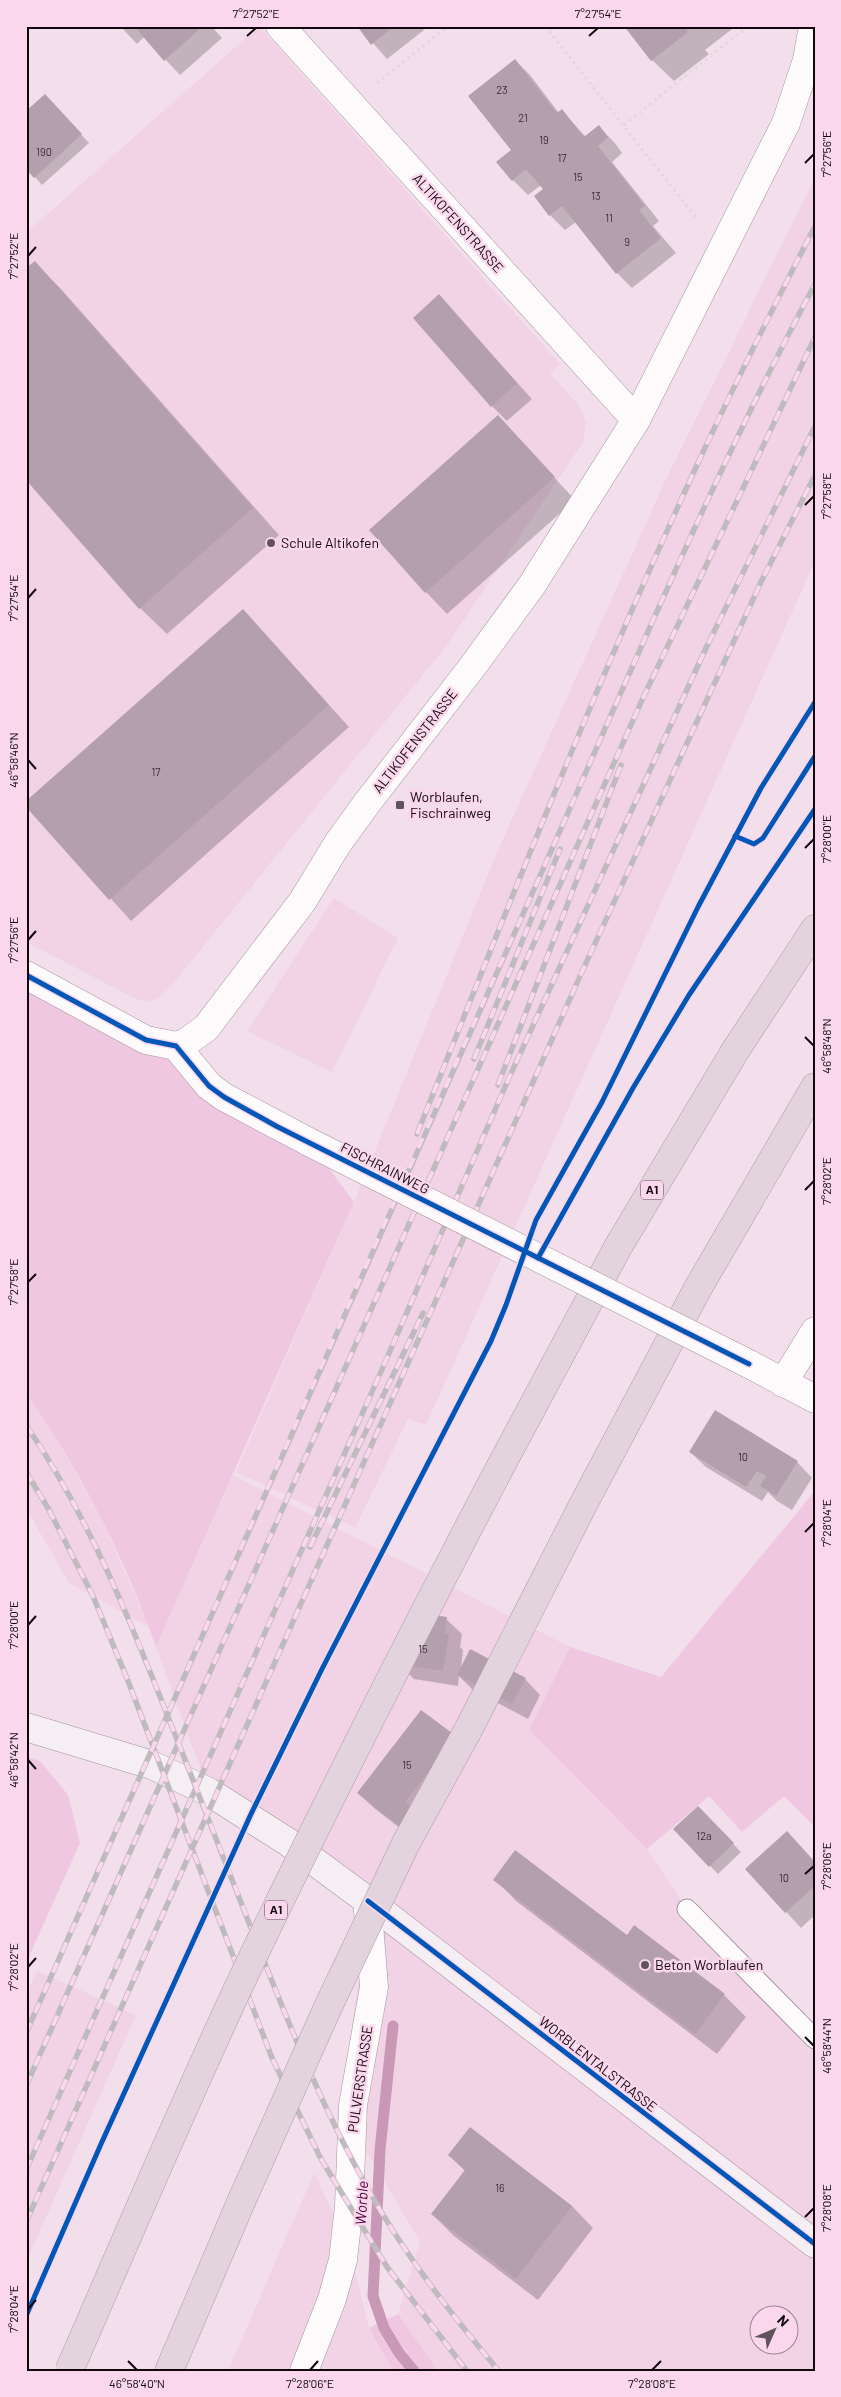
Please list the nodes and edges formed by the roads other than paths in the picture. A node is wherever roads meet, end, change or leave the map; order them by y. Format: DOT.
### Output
graph roads {
  1 [pos="280,26"];
  2 [pos="813,26"];
  3 [pos="636,420"];
  4 [pos="815,929"];
  5 [pos="26,975"];
  6 [pos="176,1046"];
  7 [pos="815,1087"];
  8 [pos="815,1331"];
  9 [pos="783,1383"];
  10 [pos="815,1398"];
  11 [pos="26,1727"];
  12 [pos="368,1901"];
  13 [pos="687,1910"];
  14 [pos="815,2039"];
  15 [pos="815,2244"];
  16 [pos="69,2371"];
  17 [pos="169,2371"];
  18 [pos="304,2371"];
  1 -- 3 [label="street, ALTIKOFENSTRASSE"];
  2 -- 3 [label="street, ALTIKOFENSTRASSE"];
  3 -- 6 [label="street, ALTIKOFENSTRASSE"];
  4 -- 16 [label="highway, A1, bridge"];
  5 -- 6 [label="street"];
  6 -- 9 [label="street, FISCHRAINWEG, bridge"];
  7 -- 17 [label="highway, bridge"];
  8 -- 9 [label="street"];
  9 -- 10 [label="street, FISCHRAINWEG"];
  11 -- 12 [label="main road, WORBLENTALSTRASSE"];
  12 -- 15 [label="main road, WORBLENTALSTRASSE"];
  12 -- 18 [label="street, PULVERSTRASSE"];
  13 -- 14 [label="lane"];
}
